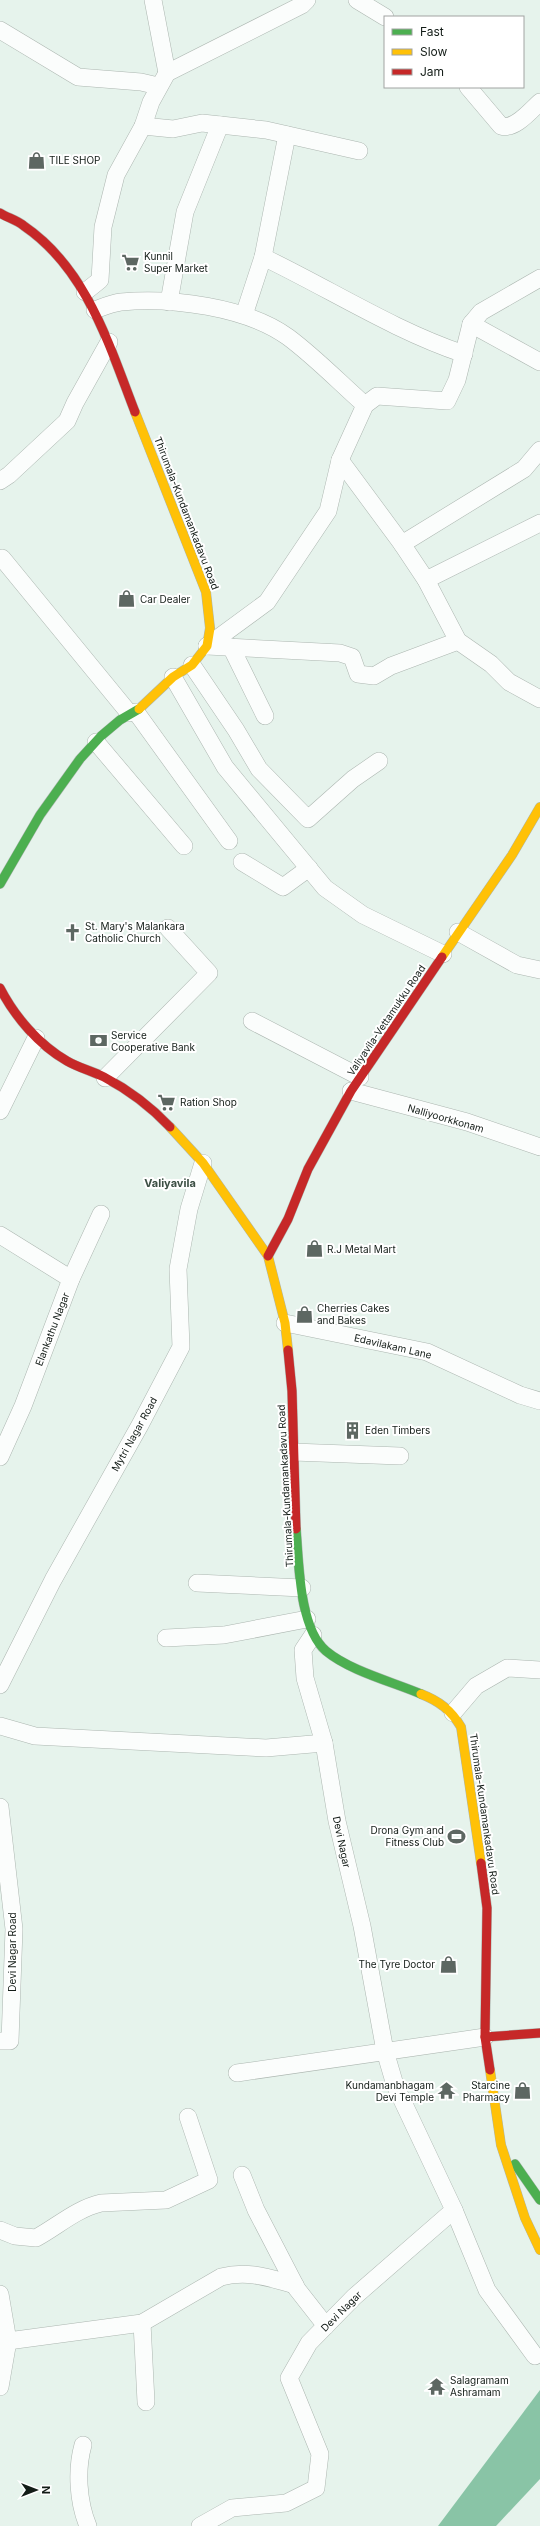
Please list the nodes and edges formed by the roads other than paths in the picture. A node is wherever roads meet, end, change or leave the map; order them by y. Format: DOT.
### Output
graph roads {
  1 [pos="153,0"];
  2 [pos="307,0"];
  3 [pos="356,0"];
  4 [pos="384,16"];
  5 [pos="0,30"];
  6 [pos="163,80"];
  7 [pos="469,88"];
  8 [pos="540,102"];
  9 [pos="220,125"];
  10 [pos="143,126"];
  11 [pos="287,135"];
  12 [pos="359,151"];
  13 [pos="0,214"];
  14 [pos="263,257"];
  15 [pos="540,278"];
  16 [pos="85,292"];
  17 [pos="169,302"];
  18 [pos="95,310"];
  19 [pos="244,315"];
  20 [pos="471,324"];
  21 [pos="109,342"];
  22 [pos="464,354"];
  23 [pos="540,362"];
  24 [pos="365,405"];
  25 [pos="540,450"];
  26 [pos="340,460"];
  27 [pos="0,481"];
  28 [pos="540,523"];
  29 [pos="402,544"];
  30 [pos="2,558"];
  31 [pos="426,580"];
  32 [pos="458,641"];
  33 [pos="207,646"];
  34 [pos="231,647"];
  35 [pos="192,665"];
  36 [pos="173,677"];
  37 [pos="540,698"];
  38 [pos="133,712"];
  39 [pos="265,716"];
  40 [pos="96,742"];
  41 [pos="379,761"];
  42 [pos="540,807"];
  43 [pos="229,842"];
  44 [pos="184,846"];
  45 [pos="242,862"];
  46 [pos="309,868"];
  47 [pos="0,884"];
  48 [pos="168,928"];
  49 [pos="458,932"];
  50 [pos="443,954"];
  51 [pos="540,970"];
  52 [pos="0,988"];
  53 [pos="4,1007"];
  54 [pos="252,1021"];
  55 [pos="36,1038"];
  56 [pos="105,1078"];
  57 [pos="355,1084"];
  58 [pos="0,1111"];
  59 [pos="540,1147"];
  60 [pos="203,1163"];
  61 [pos="100,1214"];
  62 [pos="0,1235"];
  63 [pos="268,1256"];
  64 [pos="71,1279"];
  65 [pos="285,1323"];
  66 [pos="540,1401"];
  67 [pos="293,1452"];
  68 [pos="0,1456"];
  69 [pos="400,1456"];
  70 [pos="197,1583"];
  71 [pos="302,1588"];
  72 [pos="307,1619"];
  73 [pos="313,1635"];
  74 [pos="166,1638"];
  75 [pos="540,1670"];
  76 [pos="0,1685"];
  77 [pos="453,1713"];
  78 [pos="0,1726"];
  79 [pos="324,1743"];
  80 [pos="0,1807"];
  81 [pos="540,2033"];
  82 [pos="485,2037"];
  83 [pos="0,2041"];
  84 [pos="385,2051"];
  85 [pos="237,2073"];
  86 [pos="188,2118"];
  87 [pos="501,2145"];
  88 [pos="242,2175"];
  89 [pos="540,2200"];
  90 [pos="454,2210"];
  91 [pos="0,2230"];
  92 [pos="540,2250"];
  93 [pos="295,2285"];
  94 [pos="0,2294"];
  95 [pos="142,2323"];
  96 [pos="326,2326"];
  97 [pos="8,2341"];
  98 [pos="534,2356"];
  99 [pos="0,2388"];
  100 [pos="146,2402"];
  101 [pos="83,2445"];
  102 [pos="88,2526"];
  103 [pos="200,2526"];
  1 -- 6 [label="street"];
  2 -- 6 [label="street"];
  3 -- 4 [label="street"];
  5 -- 6 [label="street"];
  6 -- 10 [label="street"];
  7 -- 8 [label="street"];
  9 -- 10 [label="street"];
  9 -- 11 [label="street"];
  9 -- 17 [label="street"];
  10 -- 16 [label="street"];
  11 -- 12 [label="street"];
  11 -- 14 [label="street"];
  13 -- 16 [label="main road, Thirumala-Kundamankadavu Road"];
  14 -- 19 [label="street"];
  14 -- 22 [label="street"];
  15 -- 20 [label="street"];
  16 -- 18 [label="main road, Thirumala-Kundamankadavu Road"];
  17 -- 18 [label="street"];
  17 -- 19 [label="street"];
  18 -- 21 [label="main road, Thirumala-Kundamankadavu Road"];
  19 -- 24 [label="street"];
  20 -- 22 [label="street"];
  20 -- 23 [label="street"];
  21 -- 27 [label="street"];
  21 -- 33 [label="main road, Thirumala-Kundamankadavu Road"];
  22 -- 24 [label="street"];
  24 -- 26 [label="street"];
  25 -- 29 [label="street"];
  26 -- 29 [label="street"];
  26 -- 33 [label="street"];
  28 -- 31 [label="street"];
  29 -- 31 [label="street"];
  30 -- 38 [label="street"];
  31 -- 32 [label="street"];
  32 -- 34 [label="street"];
  32 -- 37 [label="street"];
  33 -- 34 [label="street"];
  33 -- 35 [label="main road"];
  34 -- 39 [label="street"];
  35 -- 36 [label="main road"];
  35 -- 41 [label="street"];
  36 -- 38 [label="main road"];
  36 -- 46 [label="street"];
  38 -- 40 [label="main road"];
  38 -- 43 [label="street"];
  40 -- 44 [label="street"];
  40 -- 47 [label="main road"];
  42 -- 49 [label="main road, Valiyavila-Vettamukku Road"];
  45 -- 46 [label="street"];
  46 -- 50 [label="street"];
  48 -- 56 [label="street"];
  49 -- 50 [label="main road, Valiyavila-Vettamukku Road"];
  49 -- 51 [label="street"];
  50 -- 57 [label="main road, Valiyavila-Vettamukku Road"];
  52 -- 53 [label="main road, Thirumala-Kundamankadavu Road"];
  53 -- 55 [label="main road, Thirumala-Kundamankadavu Road"];
  54 -- 57 [label="street, Nalliyoorkkonam"];
  55 -- 56 [label="main road, Thirumala-Kundamankadavu Road"];
  55 -- 58 [label="street"];
  56 -- 60 [label="main road, Thirumala-Kundamankadavu Road"];
  57 -- 59 [label="street, Nalliyoorkkonam"];
  57 -- 63 [label="main road, Valiyavila-Vettamukku Road"];
  60 -- 63 [label="main road, Thirumala-Kundamankadavu Road"];
  60 -- 76 [label="street, Mytri Nagar Road"];
  61 -- 64 [label="street, Elankathu Nagar"];
  62 -- 64 [label="street"];
  63 -- 65 [label="main road, Thirumala-Kundamankadavu Road"];
  64 -- 68 [label="street, Elankathu Nagar"];
  65 -- 66 [label="street, Edavilakam Lane"];
  65 -- 67 [label="main road, Thirumala-Kundamankadavu Road"];
  67 -- 69 [label="street"];
  67 -- 71 [label="main road, Thirumala-Kundamankadavu Road"];
  70 -- 71 [label="street"];
  71 -- 72 [label="main road, Thirumala-Kundamankadavu Road"];
  72 -- 73 [label="main road, Thirumala-Kundamankadavu Road"];
  72 -- 74 [label="street"];
  73 -- 77 [label="main road, Thirumala-Kundamankadavu Road"];
  73 -- 79 [label="street, Devi Nagar"];
  75 -- 77 [label="street"];
  77 -- 82 [label="main road, Thirumala-Kundamankadavu Road"];
  78 -- 79 [label="street"];
  79 -- 84 [label="street, Devi Nagar"];
  80 -- 83 [label="street, Devi Nagar Road"];
  81 -- 82 [label="main road"];
  82 -- 84 [label="street"];
  82 -- 87 [label="main road, Thirumala-Kundamankadavu Road"];
  84 -- 85 [label="street"];
  84 -- 90 [label="street, Devi Nagar"];
  86 -- 91 [label="street"];
  87 -- 89 [label="main road"];
  87 -- 92 [label="main road, Thirumala-Kundamankadavu Road"];
  88 -- 93 [label="street"];
  90 -- 96 [label="street, Devi Nagar"];
  90 -- 98 [label="street"];
  93 -- 95 [label="street"];
  93 -- 96 [label="street"];
  94 -- 97 [label="street"];
  95 -- 97 [label="street"];
  95 -- 100 [label="street"];
  96 -- 103 [label="street, Devi Nagar"];
  97 -- 99 [label="street"];
  101 -- 102 [label="street"];
}
